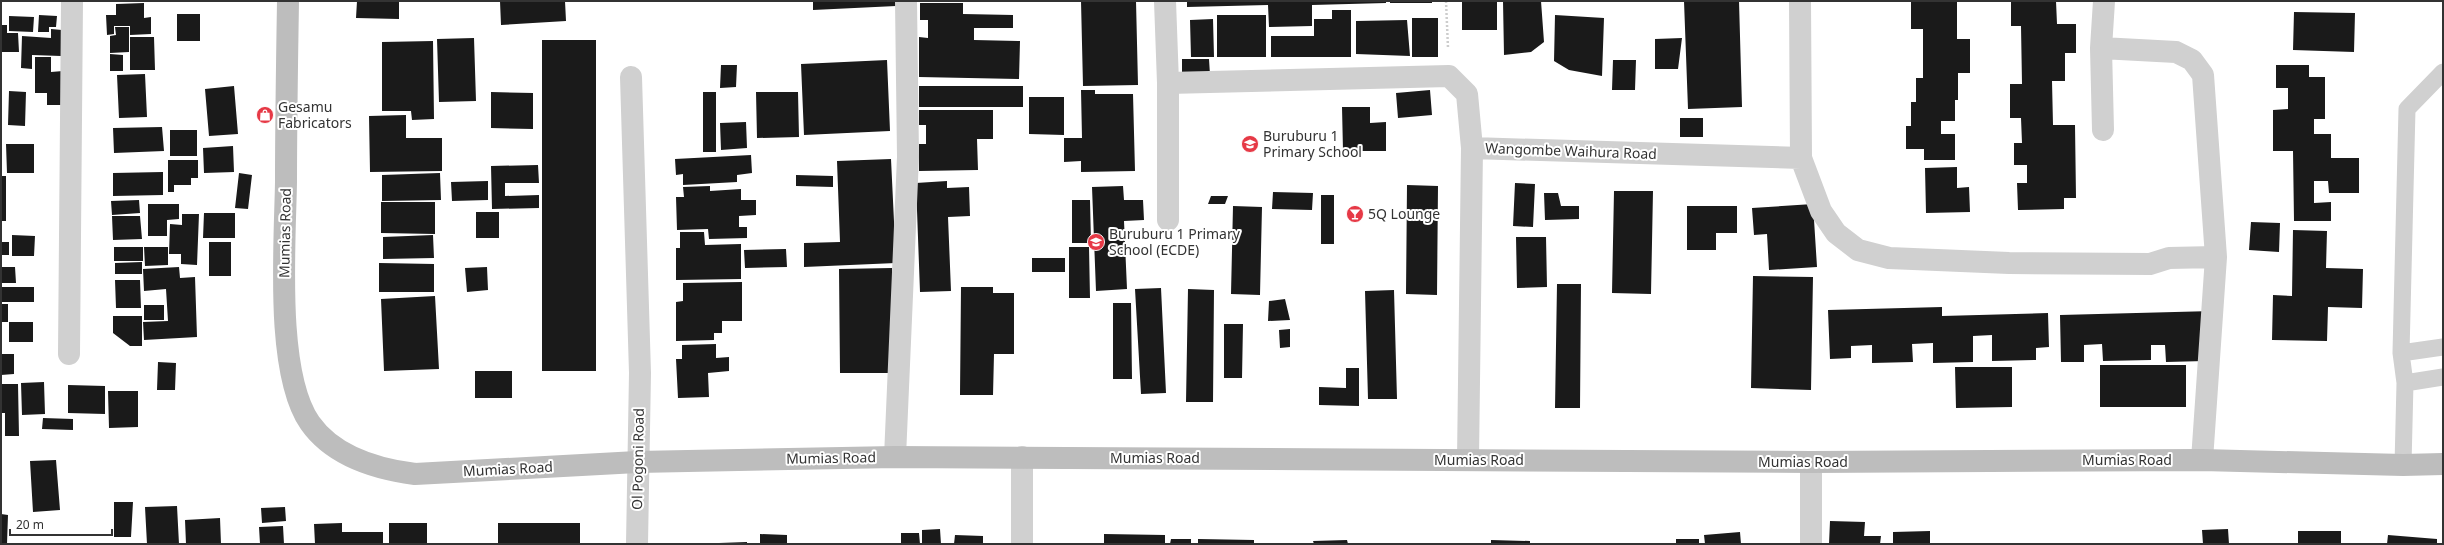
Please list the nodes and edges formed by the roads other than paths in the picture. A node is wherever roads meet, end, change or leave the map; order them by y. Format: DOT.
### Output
graph roads {
  1 [pos="72,1"];
  2 [pos="288,1"];
  3 [pos="906,1"];
  4 [pos="1165,1"];
  5 [pos="1800,1"];
  6 [pos="2104,1"];
  7 [pos="2101,48"];
  8 [pos="2443,72"];
  9 [pos="631,77"];
  10 [pos="1168,83"];
  11 [pos="2103,130"];
  12 [pos="1472,148"];
  13 [pos="1801,158"];
  14 [pos="1168,220"];
  15 [pos="2216,257"];
  16 [pos="2443,347"];
  17 [pos="2401,353"];
  18 [pos="69,354"];
  19 [pos="2443,377"];
  20 [pos="2405,383"];
  21 [pos="895,457"];
  22 [pos="1022,457"];
  23 [pos="1468,460"];
  24 [pos="2202,460"];
  25 [pos="637,462"];
  26 [pos="1811,462"];
  27 [pos="2443,464"];
  28 [pos="2403,465"];
  29 [pos="638,544"];
  30 [pos="1022,544"];
  31 [pos="1811,544"];
  1 -- 18 [label="street"];
  2 -- 25 [label="main road, Mumias Road"];
  3 -- 21 [label="street"];
  4 -- 10 [label="street"];
  5 -- 13 [label="street"];
  6 -- 7 [label="street"];
  7 -- 11 [label="street"];
  7 -- 15 [label="street"];
  8 -- 17 [label="lane"];
  9 -- 25 [label="street, Ol Pogoni Road"];
  10 -- 12 [label="street"];
  10 -- 14 [label="street"];
  12 -- 13 [label="street, Wangombe Waihura Road"];
  12 -- 23 [label="street, Wangombe Waihura Road"];
  13 -- 15 [label="street"];
  15 -- 24 [label="street"];
  16 -- 17 [label="lane"];
  17 -- 20 [label="lane"];
  19 -- 20 [label="lane"];
  20 -- 28 [label="lane"];
  21 -- 22 [label="main road, Mumias Road"];
  21 -- 25 [label="main road, Mumias Road"];
  22 -- 23 [label="main road, Mumias Road"];
  22 -- 30 [label="street"];
  23 -- 26 [label="main road, Mumias Road"];
  24 -- 26 [label="main road, Mumias Road"];
  24 -- 28 [label="main road, Mumias Road"];
  25 -- 29 [label="street, Ol Pogoni Road"];
  26 -- 31 [label="street"];
  27 -- 28 [label="main road, Mumias Road"];
}
